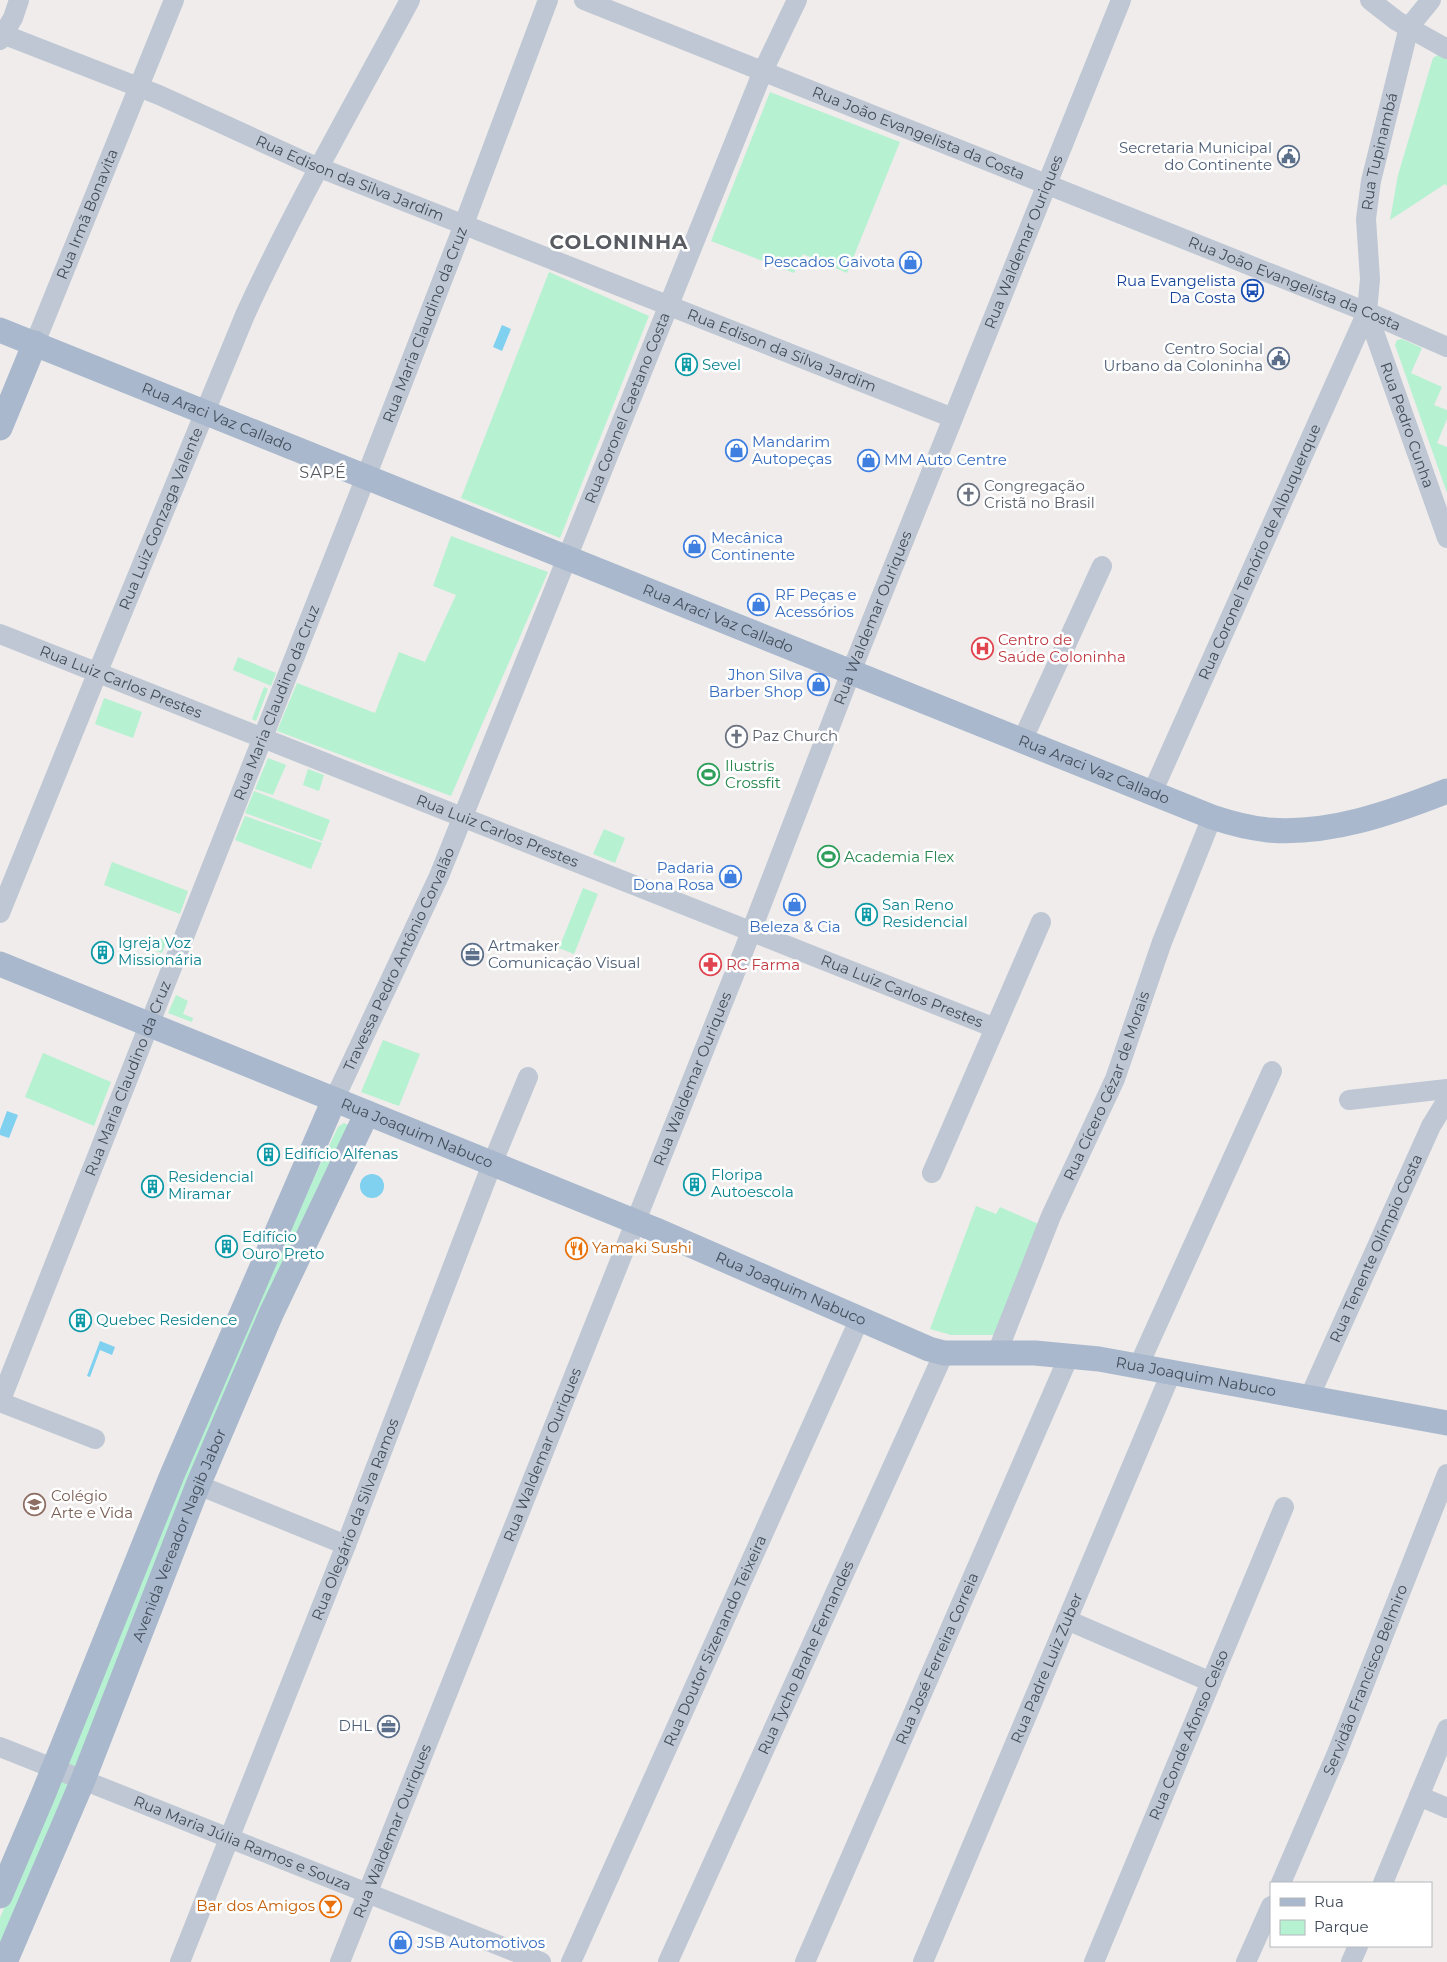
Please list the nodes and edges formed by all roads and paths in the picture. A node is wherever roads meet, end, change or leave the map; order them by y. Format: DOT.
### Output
graph roads {
  1 [pos="19,0"];
  2 [pos="174,0"];
  3 [pos="410,0"];
  4 [pos="548,0"];
  5 [pos="584,0"];
  6 [pos="798,0"];
  7 [pos="1121,0"];
  8 [pos="1370,0"];
  9 [pos="1431,0"];
  10 [pos="1409,27"];
  11 [pos="1,36"];
  12 [pos="1447,49"];
  13 [pos="763,71"];
  14 [pos="139,87"];
  15 [pos="320,168"];
  16 [pos="1047,185"];
  17 [pos="464,224"];
  18 [pos="669,306"];
  19 [pos="1367,312"];
  20 [pos="0,330"];
  21 [pos="35,344"];
  22 [pos="1447,347"];
  23 [pos="204,412"];
  24 [pos="953,418"];
  25 [pos="0,428"];
  26 [pos="365,476"];
  27 [pos="1447,537"];
  28 [pos="568,558"];
  29 [pos="1102,566"];
  30 [pos="0,634"];
  31 [pos="97,672"];
  32 [pos="851,672"];
  33 [pos="262,738"];
  34 [pos="1022,741"];
  35 [pos="1447,791"];
  36 [pos="1152,793"];
  37 [pos="462,817"];
  38 [pos="1212,817"];
  39 [pos="0,913"];
  40 [pos="1041,922"];
  41 [pos="751,932"];
  42 [pos="0,964"];
  43 [pos="150,1024"];
  44 [pos="995,1028"];
  45 [pos="1272,1071"];
  46 [pos="528,1077"];
  47 [pos="1447,1089"];
  48 [pos="334,1100"];
  49 [pos="1349,1100"];
  50 [pos="1447,1100"];
  51 [pos="366,1113"];
  52 [pos="492,1164"];
  53 [pos="932,1173"];
  54 [pos="636,1222"];
  55 [pos="281,1226"];
  56 [pos="307,1236"];
  57 [pos="860,1318"];
  58 [pos="944,1353"];
  59 [pos="997,1353"];
  60 [pos="1069,1356"];
  61 [pos="1138,1367"];
  62 [pos="1171,1374"];
  63 [pos="1309,1398"];
  64 [pos="0,1402"];
  65 [pos="1447,1423"];
  66 [pos="95,1439"];
  67 [pos="1447,1474"];
  68 [pos="172,1475"];
  69 [pos="198,1486"];
  70 [pos="1284,1507"];
  71 [pos="346,1545"];
  72 [pos="1067,1620"];
  73 [pos="1211,1682"];
  74 [pos="1447,1729"];
  75 [pos="0,1747"];
  76 [pos="53,1768"];
  77 [pos="83,1780"];
  78 [pos="1419,1796"];
  79 [pos="1447,1808"];
  80 [pos="229,1838"];
  81 [pos="1280,1882"];
  82 [pos="1383,1882"];
  83 [pos="368,1893"];
  84 [pos="0,1896"];
  85 [pos="1270,1908"];
  86 [pos="1358,1947"];
  87 [pos="4,1962"];
  88 [pos="180,1962"];
  89 [pos="340,1962"];
  90 [pos="541,1962"];
  91 [pos="571,1962"];
  92 [pos="668,1962"];
  93 [pos="805,1962"];
  94 [pos="923,1962"];
  95 [pos="1094,1962"];
  96 [pos="1246,1962"];
  97 [pos="1351,1962"];
  1 -- 11 [label="street"];
  2 -- 14 [label="street, Rua Irmã Bonavita"];
  3 -- 15 [label="street, Rua Luiz Gonzaga Valente"];
  4 -- 17 [label="street, Rua Maria Claudino da Cruz"];
  5 -- 13 [label="street, Rua João Evangelista da Costa"];
  6 -- 13 [label="street, Rua Coronel Caetano Costa"];
  7 -- 16 [label="street, Rua Waldemar Ouriques"];
  8 -- 10 [label="street"];
  9 -- 10 [label="street, Rua Tupinambá"];
  10 -- 12 [label="street"];
  10 -- 19 [label="street, Rua Tupinambá"];
  11 -- 14 [label="street, Rua Edison da Silva Jardim"];
  13 -- 16 [label="street, Rua João Evangelista da Costa"];
  13 -- 18 [label="street, Rua Coronel Caetano Costa"];
  14 -- 15 [label="street, Rua Edison da Silva Jardim"];
  14 -- 21 [label="street, Rua Irmã Bonavita"];
  15 -- 17 [label="street, Rua Edison da Silva Jardim"];
  15 -- 23 [label="street, Rua Luiz Gonzaga Valente"];
  16 -- 19 [label="street, Rua João Evangelista da Costa"];
  16 -- 24 [label="street, Rua Waldemar Ouriques"];
  17 -- 18 [label="street, Rua Edison da Silva Jardim"];
  17 -- 26 [label="street, Rua Maria Claudino da Cruz"];
  18 -- 24 [label="street, Rua Edison da Silva Jardim"];
  18 -- 28 [label="street, Rua Coronel Caetano Costa"];
  19 -- 22 [label="street, Rua João Evangelista da Costa"];
  19 -- 27 [label="street, Rua Pedro Cunha"];
  19 -- 36 [label="street, Rua Coronel Tenório de Albuquerque"];
  20 -- 21 [label="main road, Rua Araci Vaz Callado"];
  21 -- 23 [label="main road, Rua Araci Vaz Callado"];
  21 -- 25 [label="main road, Rua Irmã Bonavita"];
  23 -- 26 [label="main road, Rua Araci Vaz Callado"];
  23 -- 31 [label="street, Rua Luiz Gonzaga Valente"];
  24 -- 32 [label="street, Rua Waldemar Ouriques"];
  26 -- 28 [label="main road, Rua Araci Vaz Callado"];
  26 -- 33 [label="street, Rua Maria Claudino da Cruz"];
  28 -- 32 [label="main road, Rua Araci Vaz Callado"];
  28 -- 37 [label="street, Rua Coronel Caetano Costa"];
  29 -- 34 [label="street"];
  30 -- 31 [label="street, Rua Luiz Carlos Prestes"];
  31 -- 33 [label="street, Rua Luiz Carlos Prestes"];
  31 -- 39 [label="street, Rua Luiz Gonzaga Valente"];
  32 -- 34 [label="main road, Rua Araci Vaz Callado"];
  32 -- 41 [label="street, Rua Waldemar Ouriques"];
  33 -- 37 [label="street, Rua Luiz Carlos Prestes"];
  33 -- 43 [label="street, Rua Maria Claudino da Cruz"];
  34 -- 36 [label="main road, Rua Araci Vaz Callado"];
  35 -- 38 [label="main road, Rua Araci Vaz Callado"];
  36 -- 38 [label="main road, Rua Araci Vaz Callado"];
  37 -- 41 [label="street, Rua Luiz Carlos Prestes"];
  37 -- 48 [label="street, Travessa Pedro Antônio Corvalão"];
  38 -- 59 [label="street, Rua Cícero Cézar de Morais"];
  40 -- 44 [label="street"];
  41 -- 44 [label="street, Rua Luiz Carlos Prestes"];
  41 -- 54 [label="street, Rua Waldemar Ouriques"];
  42 -- 43 [label="main road, Rua Joaquim Nabuco"];
  43 -- 48 [label="main road, Rua Joaquim Nabuco"];
  43 -- 64 [label="street, Rua Maria Claudino da Cruz"];
  44 -- 53 [label="street"];
  45 -- 61 [label="street"];
  46 -- 52 [label="street, Rua Olegário da Silva Ramos"];
  47 -- 49 [label="street"];
  48 -- 51 [label="main road, Rua Joaquim Nabuco"];
  48 -- 55 [label="main road, Avenida Vereador Nagib Jabor"];
  50 -- 63 [label="street, Rua Tenente Olímpio Costa"];
  51 -- 52 [label="main road, Rua Joaquim Nabuco"];
  51 -- 56 [label="main road, Avenida Vereador Nagib Jabor"];
  52 -- 54 [label="main road, Rua Joaquim Nabuco"];
  52 -- 71 [label="street, Rua Olegário da Silva Ramos"];
  54 -- 57 [label="main road, Rua Joaquim Nabuco"];
  54 -- 83 [label="street, Rua Waldemar Ouriques"];
  55 -- 56 [label="main road"];
  55 -- 68 [label="main road, Avenida Vereador Nagib Jabor"];
  56 -- 69 [label="main road, Avenida Vereador Nagib Jabor"];
  57 -- 58 [label="main road, Rua Joaquim Nabuco"];
  57 -- 91 [label="street, Rua Doutor Sizenando Teixeira"];
  58 -- 59 [label="main road, Rua Joaquim Nabuco"];
  58 -- 92 [label="street, Rua Tycho Brahe Fernandes"];
  59 -- 60 [label="main road, Rua Joaquim Nabuco"];
  60 -- 61 [label="main road, Rua Joaquim Nabuco"];
  60 -- 93 [label="street, Rua José Ferreira Correia"];
  61 -- 62 [label="main road, Rua Joaquim Nabuco"];
  62 -- 63 [label="main road, Rua Joaquim Nabuco"];
  62 -- 72 [label="street, Rua Padre Luiz Zuber"];
  63 -- 65 [label="main road, Rua Joaquim Nabuco"];
  64 -- 66 [label="street"];
  67 -- 81 [label="street, Servidão Francisco Belmiro"];
  68 -- 69 [label="main road"];
  68 -- 76 [label="main road, Avenida Vereador Nagib Jabor"];
  69 -- 71 [label="street"];
  69 -- 77 [label="main road, Avenida Vereador Nagib Jabor"];
  70 -- 73 [label="street, Rua Conde Afonso Celso"];
  71 -- 80 [label="street, Rua Olegário da Silva Ramos"];
  72 -- 73 [label="street"];
  72 -- 94 [label="street, Rua Padre Luiz Zuber"];
  73 -- 95 [label="street, Rua Conde Afonso Celso"];
  74 -- 78 [label="street"];
  75 -- 76 [label="street, Rua Maria Júlia Ramos e Souza"];
  76 -- 77 [label="street, Rua Maria Júlia Ramos e Souza"];
  76 -- 84 [label="main road, Avenida Vereador Nagib Jabor"];
  77 -- 80 [label="street, Rua Maria Júlia Ramos e Souza"];
  77 -- 87 [label="main road, Avenida Vereador Nagib Jabor"];
  78 -- 79 [label="street"];
  78 -- 82 [label="street"];
  80 -- 83 [label="street, Rua Maria Júlia Ramos e Souza"];
  80 -- 88 [label="street, Rua Olegário da Silva Ramos"];
  83 -- 89 [label="street, Rua Waldemar Ouriques"];
  83 -- 90 [label="street, Rua Maria Júlia Ramos e Souza"];
  85 -- 96 [label="street"];
  86 -- 97 [label="street"];
}
